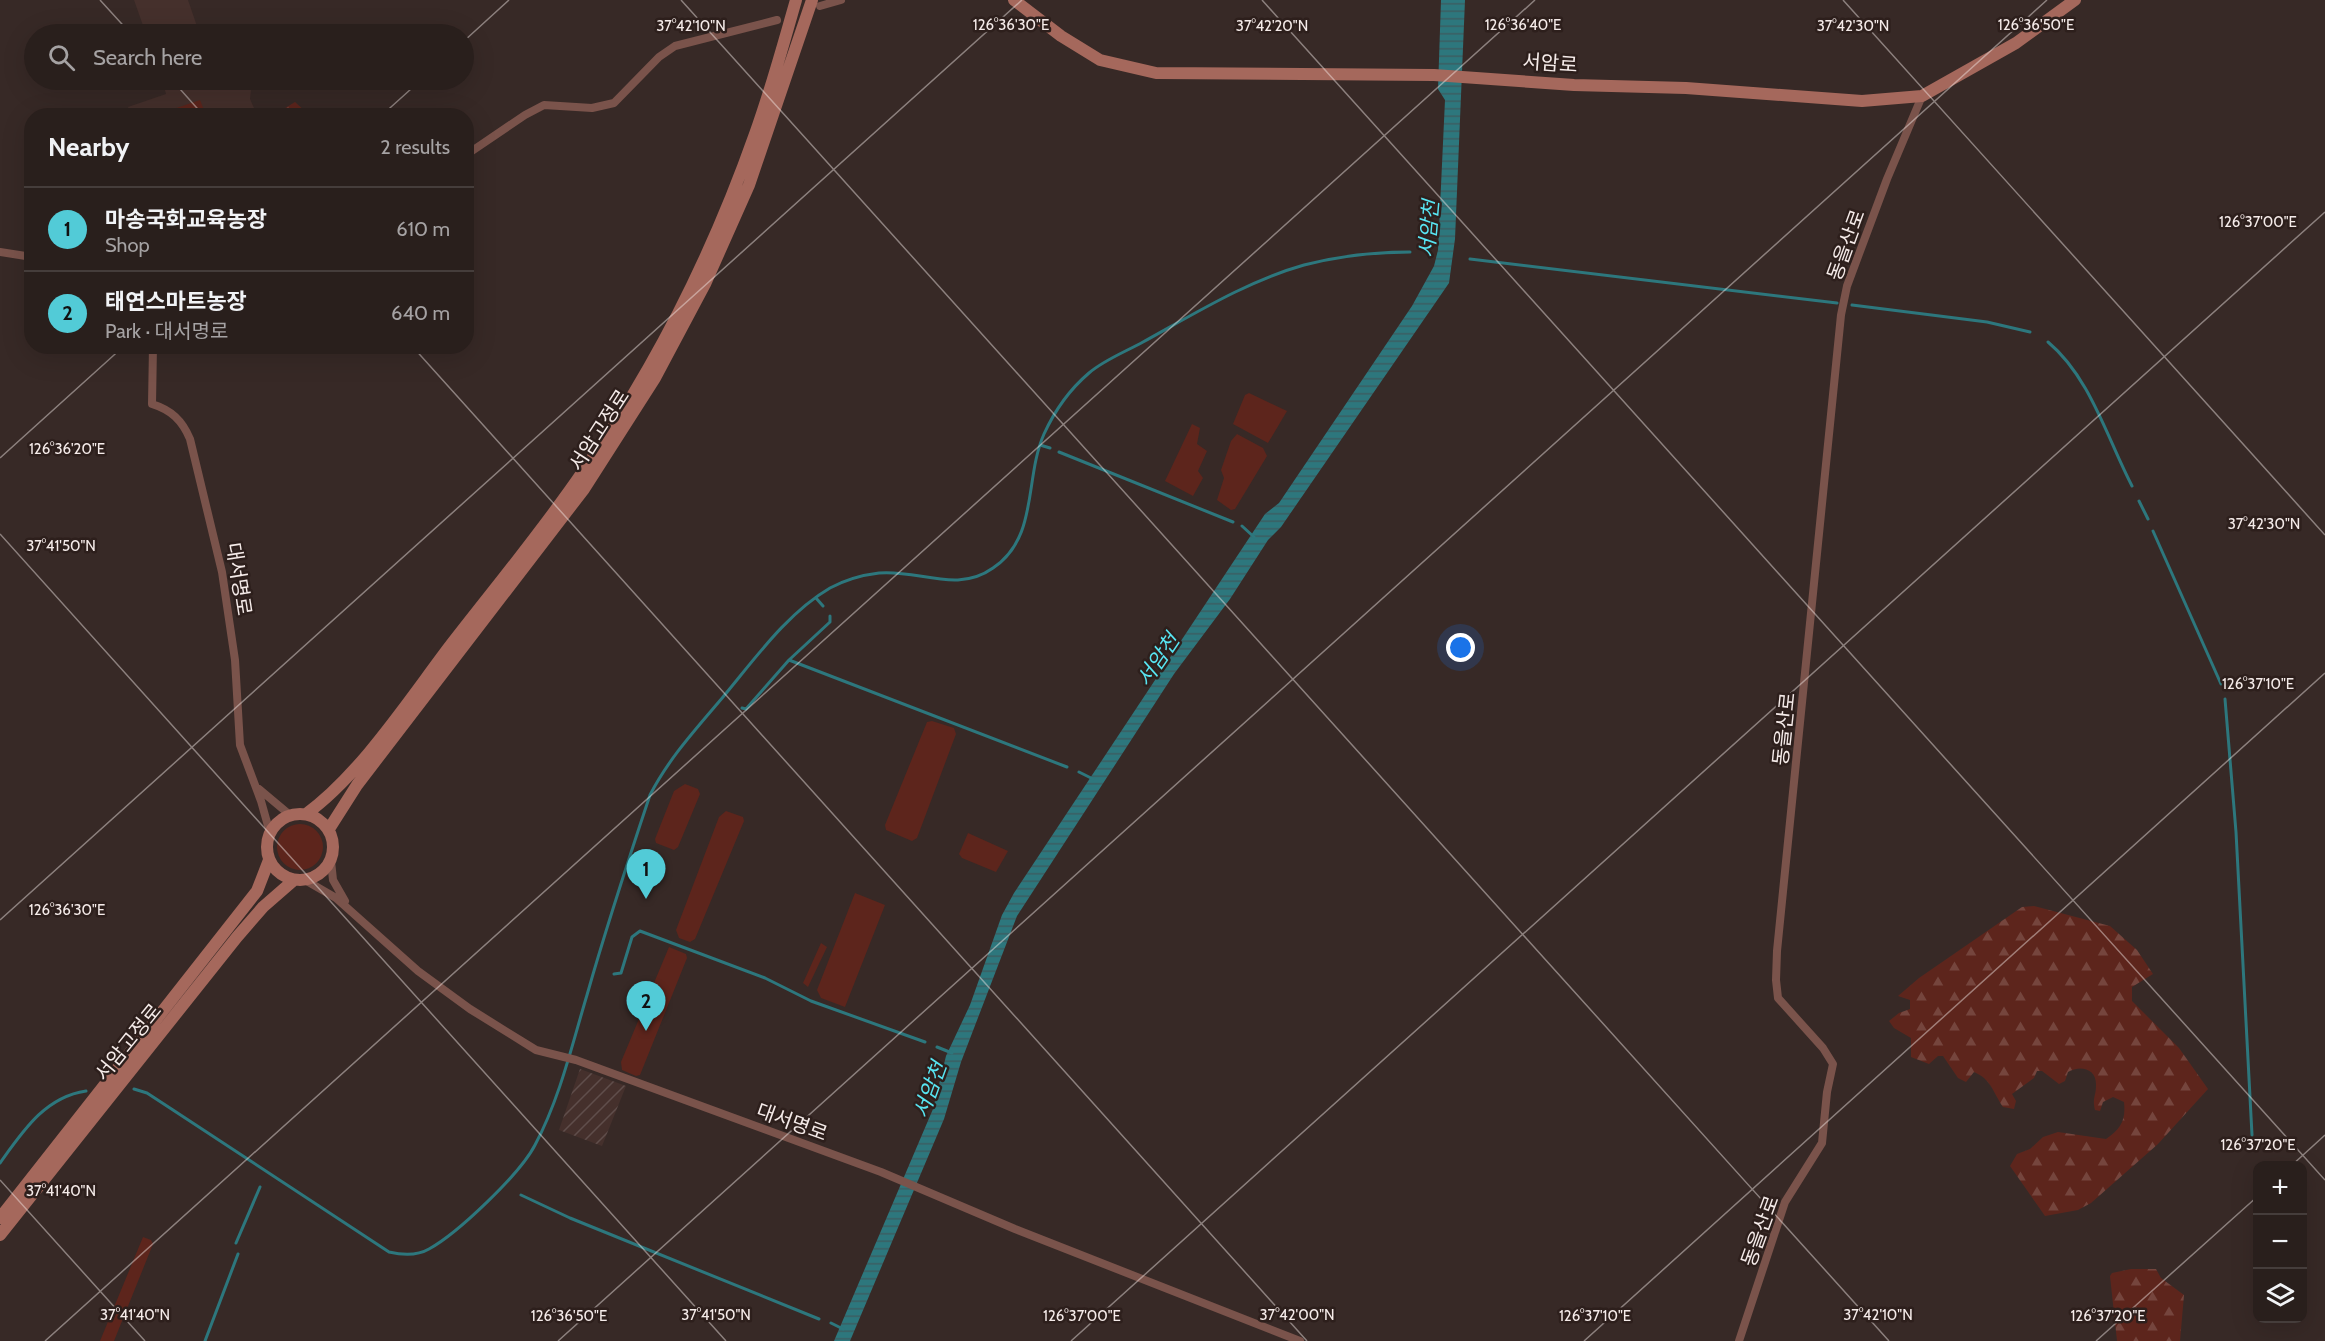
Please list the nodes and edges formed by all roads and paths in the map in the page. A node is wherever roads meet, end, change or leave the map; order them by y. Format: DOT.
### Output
graph roads {
  1 [pos="796,0"];
  2 [pos="842,0"];
  3 [pos="1014,0"];
  4 [pos="2074,0"];
  5 [pos="816,3"];
  6 [pos="777,20"];
  7 [pos="1922,96"];
  8 [pos="474,150"];
  9 [pos="0,252"];
  10 [pos="24,256"];
  11 [pos="153,354"];
  12 [pos="256,786"];
  13 [pos="306,814"];
  14 [pos="290,815"];
  15 [pos="329,829"];
  16 [pos="270,833"];
  17 [pos="270,860"];
  18 [pos="331,861"];
  19 [pos="299,880"];
  20 [pos="351,911"];
  21 [pos="0,1218"];
  22 [pos="0,1235"];
  23 [pos="1300,1341"];
  24 [pos="1739,1341"];
  1 -- 13 [label="main road, 서암고정로"];
  2 -- 5 [label="street"];
  3 -- 7 [label="main road, 서암로"];
  4 -- 7 [label="main road, 서암로"];
  5 -- 15 [label="main road, 서암고정로"];
  6 -- 8 [label="street"];
  7 -- 24 [label="street, 동을산로"];
  9 -- 10 [label="street"];
  11 -- 12 [label="street, 대서명로"];
  12 -- 14 [label="street"];
  12 -- 16 [label="street, 대서명로"];
  13 -- 14 [label="main road"];
  13 -- 15 [label="main road"];
  14 -- 16 [label="main road"];
  15 -- 18 [label="main road"];
  16 -- 17 [label="main road"];
  17 -- 19 [label="main road"];
  17 -- 21 [label="main road, 서암고정로"];
  18 -- 19 [label="main road"];
  18 -- 20 [label="street"];
  19 -- 20 [label="street, 대서명로"];
  19 -- 22 [label="main road, 서암고정로"];
  20 -- 23 [label="street, 대서명로"];
}
